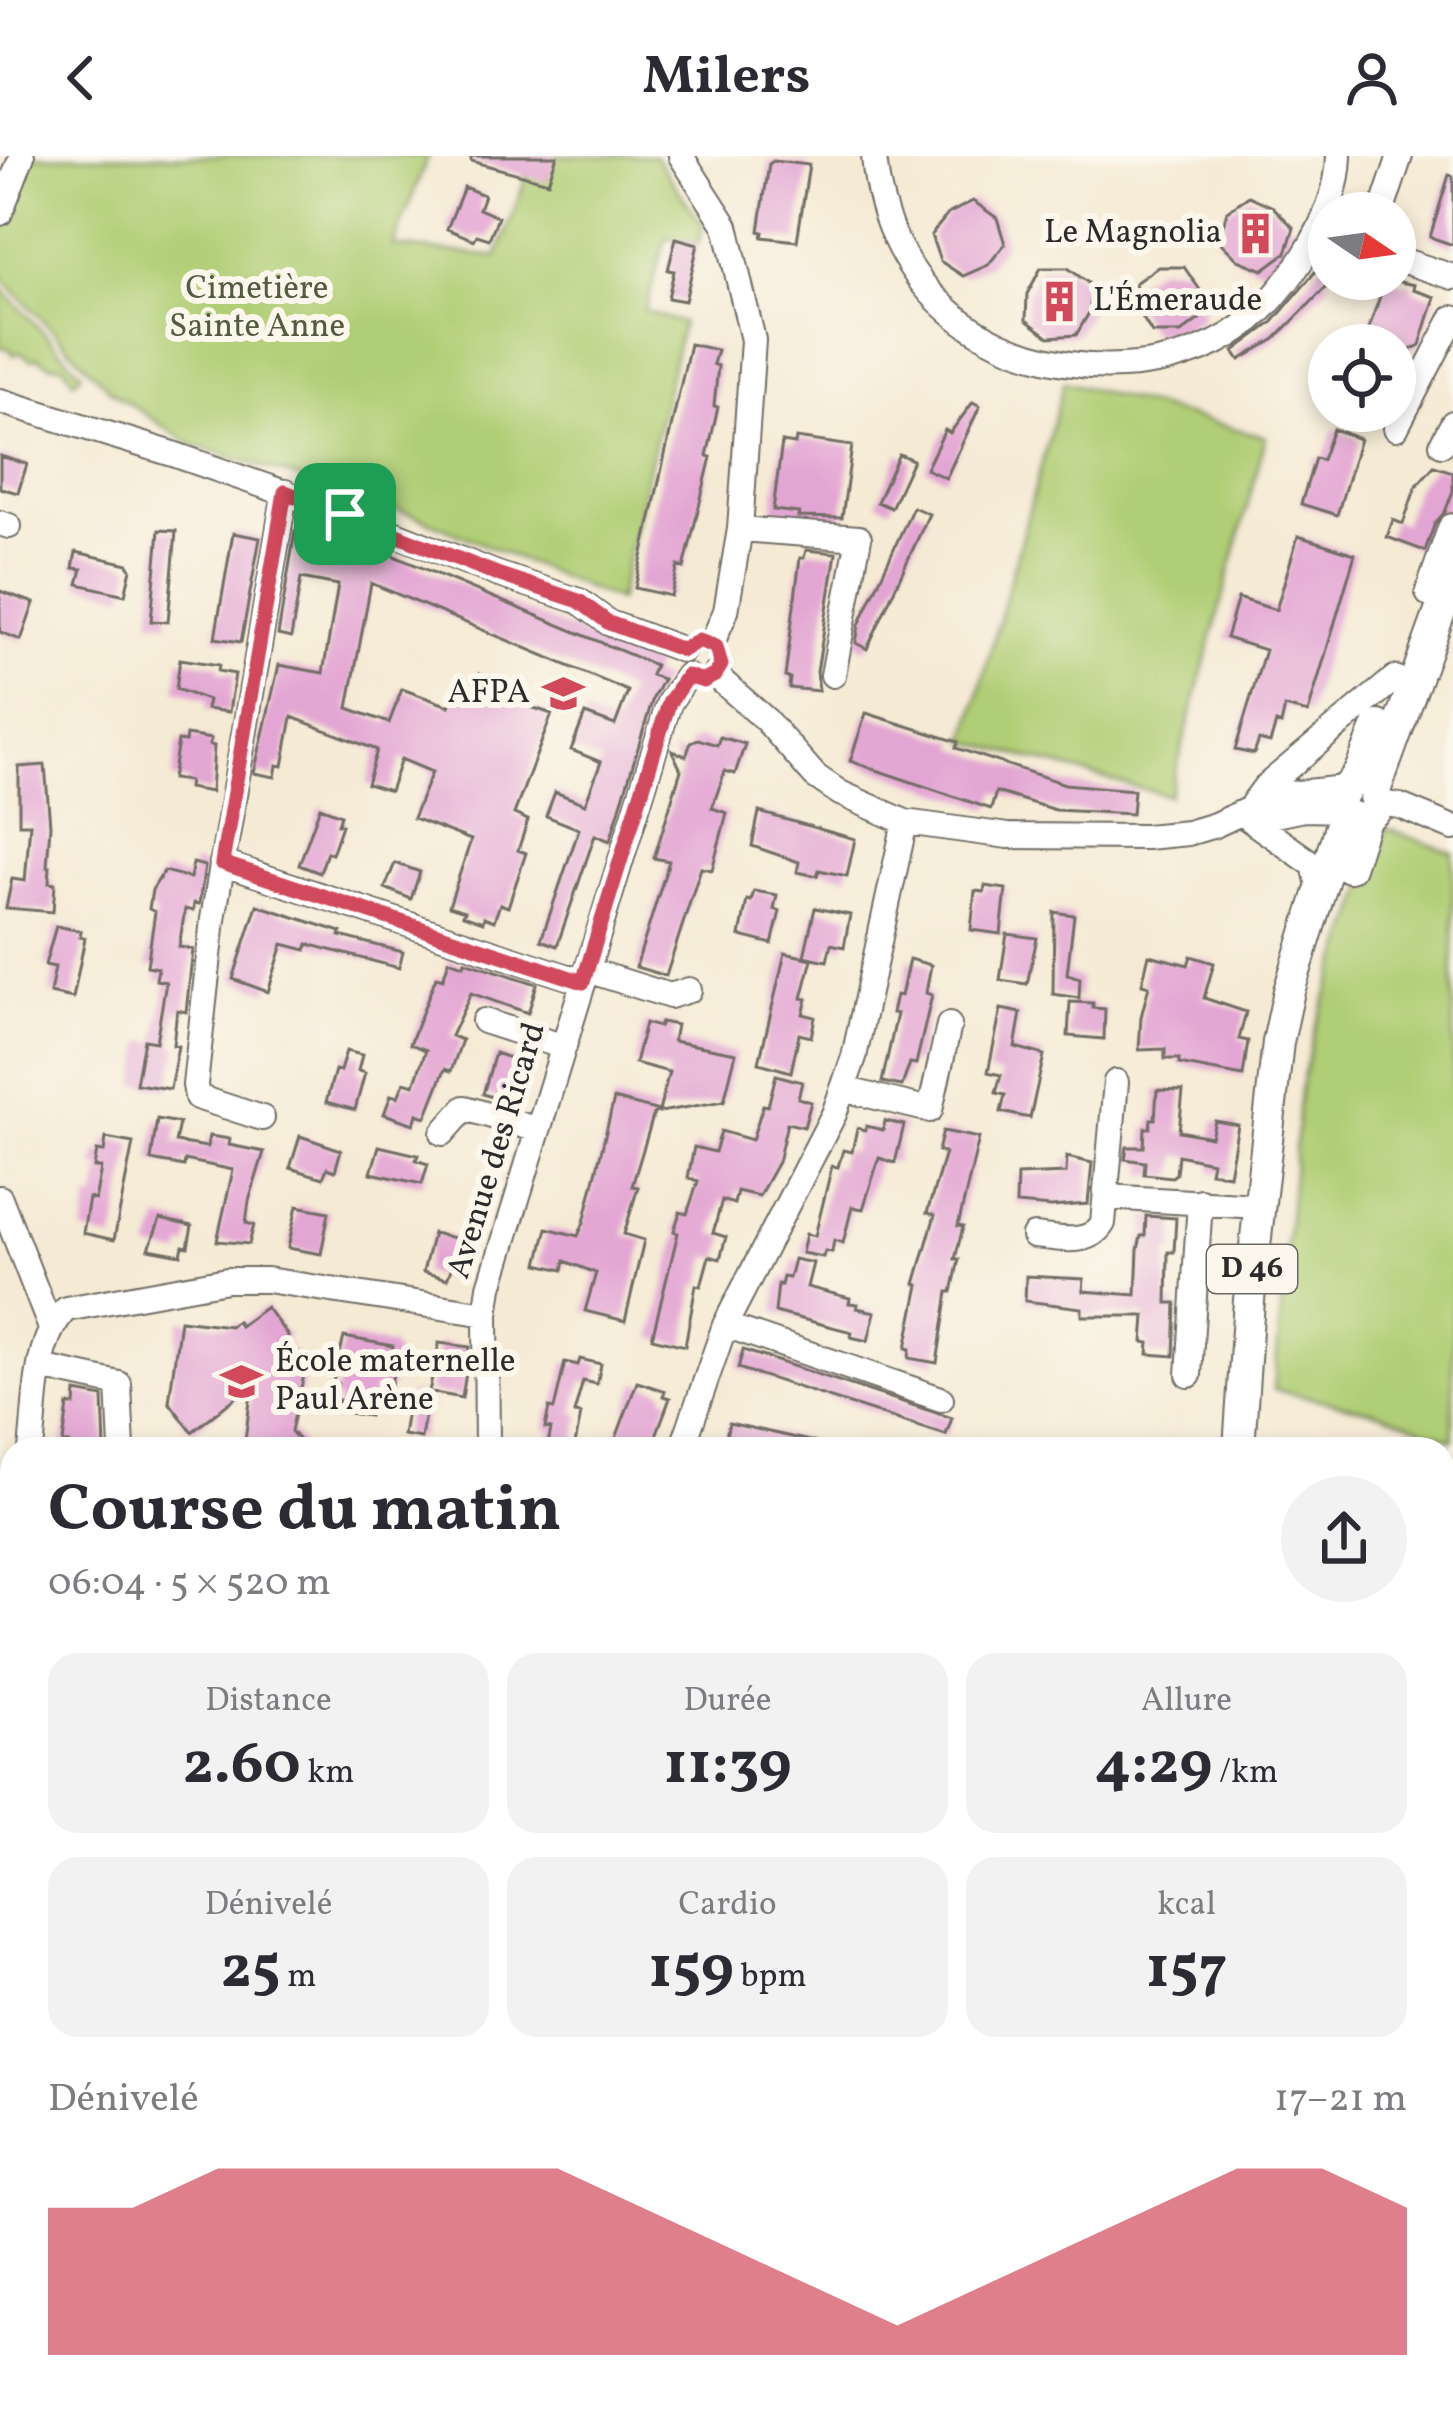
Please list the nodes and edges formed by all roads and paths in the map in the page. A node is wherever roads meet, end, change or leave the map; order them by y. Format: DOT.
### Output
graph roads {
  1 [pos="22,156"];
  2 [pos="681,156"];
  3 [pos="874,156"];
  4 [pos="1339,156"];
  5 [pos="1400,156"];
  6 [pos="1389,192"];
  7 [pos="0,213"];
  8 [pos="1416,265"];
  9 [pos="1453,277"];
  10 [pos="1453,318"];
  11 [pos="1416,389"];
  12 [pos="0,401"];
  13 [pos="285,492"];
  14 [pos="740,529"];
  15 [pos="1453,530"];
  16 [pos="1445,590"];
  17 [pos="712,643"];
  18 [pos="683,650"];
  19 [pos="715,675"];
  20 [pos="833,675"];
  21 [pos="687,676"];
  22 [pos="1395,679"];
  23 [pos="1357,801"];
  24 [pos="1243,816"];
  25 [pos="905,822"];
  26 [pos="1453,828"];
  27 [pos="222,863"];
  28 [pos="1321,890"];
  29 [pos="585,976"];
  30 [pos="688,991"];
  31 [pos="484,1021"];
  32 [pos="949,1025"];
  33 [pos="564,1047"];
  34 [pos="1116,1082"];
  35 [pos="843,1089"];
  36 [pos="1271,1113"];
  37 [pos="262,1118"];
  38 [pos="538,1130"];
  39 [pos="443,1132"];
  40 [pos="1106,1197"];
  41 [pos="0,1198"];
  42 [pos="1200,1201"];
  43 [pos="1258,1206"];
  44 [pos="1034,1236"];
  45 [pos="486,1314"];
  46 [pos="725,1325"];
  47 [pos="50,1326"];
  48 [pos="41,1367"];
  49 [pos="1189,1375"];
  50 [pos="941,1400"];
  51 [pos="32,1437"];
  52 [pos="121,1437"];
  53 [pos="487,1437"];
  54 [pos="686,1437"];
  55 [pos="1238,1437"];
  56 [pos="0,1944"];
  57 [pos="0,1967"];
  1 -- 7 [label="street"];
  2 -- 14 [label="street"];
  3 -- 4 [label="street"];
  5 -- 6 [label="street"];
  8 -- 9 [label="street"];
  10 -- 11 [label="street"];
  12 -- 13 [label="street"];
  13 -- 18 [label="street"];
  13 -- 27 [label="street"];
  14 -- 17 [label="street"];
  14 -- 20 [label="street"];
  15 -- 16 [label="main road, D 46"];
  16 -- 22 [label="main road, D 46"];
  16 -- 23 [label="main road, D 46"];
  17 -- 18 [label="street"];
  17 -- 19 [label="street"];
  18 -- 21 [label="street"];
  19 -- 21 [label="street"];
  19 -- 25 [label="street"];
  21 -- 29 [label="street, Avenue des Ricard"];
  22 -- 23 [label="main road, D 46"];
  22 -- 24 [label="street"];
  23 -- 24 [label="street"];
  23 -- 26 [label="street"];
  23 -- 28 [label="main road, D 46"];
  23 -- 36 [label="main road, D 46"];
  24 -- 25 [label="street"];
  24 -- 28 [label="street"];
  25 -- 35 [label="street"];
  27 -- 29 [label="street"];
  27 -- 37 [label="street"];
  28 -- 36 [label="main road, D 46"];
  29 -- 30 [label="street"];
  29 -- 33 [label="street, Avenue des Ricard"];
  31 -- 33 [label="street"];
  32 -- 35 [label="street"];
  33 -- 38 [label="street, Avenue des Ricard"];
  34 -- 40 [label="street"];
  35 -- 46 [label="street"];
  36 -- 43 [label="main road, D 46"];
  38 -- 39 [label="street"];
  38 -- 45 [label="street, Avenue des Ricard"];
  40 -- 42 [label="street"];
  40 -- 44 [label="street"];
  41 -- 47 [label="street"];
  42 -- 43 [label="street"];
  42 -- 49 [label="street"];
  43 -- 55 [label="main road, D 46"];
  45 -- 47 [label="street"];
  45 -- 53 [label="street, Avenue des Ricard"];
  46 -- 50 [label="street"];
  46 -- 54 [label="street"];
  47 -- 48 [label="street"];
  48 -- 51 [label="street"];
  48 -- 52 [label="street"];
  56 -- 57 [label="street"];
}
